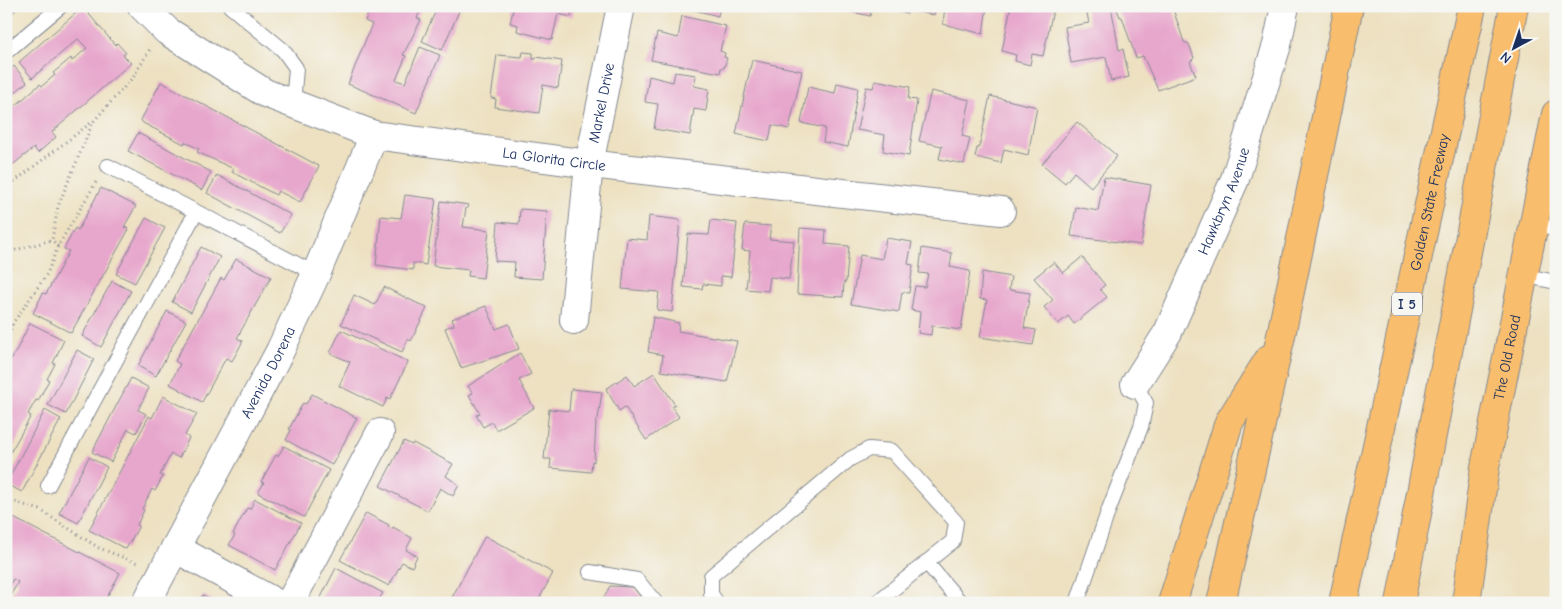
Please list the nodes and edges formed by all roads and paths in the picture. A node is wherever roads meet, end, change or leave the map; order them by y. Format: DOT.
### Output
graph roads {
  1 [pos="61,6"];
  2 [pos="142,6"];
  3 [pos="230,6"];
  4 [pos="621,6"];
  5 [pos="1285,6"];
  6 [pos="1349,6"];
  7 [pos="1472,6"];
  8 [pos="1514,6"];
  9 [pos="167,31"];
  10 [pos="6,52"];
  11 [pos="293,104"];
  12 [pos="1555,117"];
  13 [pos="93,122"];
  14 [pos="374,135"];
  15 [pos="589,164"];
  16 [pos="108,166"];
  17 [pos="6,188"];
  18 [pos="1001,211"];
  19 [pos="196,212"];
  20 [pos="1544,226"];
  21 [pos="52,240"];
  22 [pos="58,246"];
  23 [pos="6,248"];
  24 [pos="316,274"];
  25 [pos="1522,275"];
  26 [pos="1556,282"];
  27 [pos="574,320"];
  28 [pos="14,324"];
  29 [pos="6,327"];
  30 [pos="1280,340"];
  31 [pos="6,344"];
  32 [pos="1135,384"];
  33 [pos="380,433"];
  34 [pos="48,486"];
  35 [pos="6,499"];
  36 [pos="175,548"];
  37 [pos="926,562"];
  38 [pos="590,572"];
  39 [pos="161,574"];
  40 [pos="146,603"];
  41 [pos="276,603"];
  42 [pos="290,603"];
  43 [pos="656,603"];
  44 [pos="717,603"];
  45 [pos="876,603"];
  46 [pos="961,603"];
  47 [pos="1077,603"];
  48 [pos="1172,603"];
  49 [pos="1221,603"];
  50 [pos="1343,603"];
  51 [pos="1400,603"];
  52 [pos="1466,603"];
  1 -- 10 [label="lane"];
  2 -- 9 [label="street, La Glorita Circle"];
  3 -- 11 [label="lane"];
  4 -- 15 [label="street, Markel Drive"];
  5 -- 32 [label="street, Hawkbryn Avenue"];
  6 -- 30 [label="main road"];
  7 -- 50 [label="main road, Golden State Freeway / I 5"];
  8 -- 51 [label="main road"];
  9 -- 11 [label="street, La Glorita Circle"];
  9 -- 13 [label="path"];
  11 -- 14 [label="street, La Glorita Circle"];
  12 -- 20 [label="main road, The Old Road"];
  13 -- 17 [label="path"];
  13 -- 21 [label="path"];
  14 -- 15 [label="street, La Glorita Circle"];
  14 -- 24 [label="street, Avenida Dorena"];
  15 -- 18 [label="street, La Glorita Circle"];
  15 -- 27 [label="street, Markel Drive"];
  16 -- 19 [label="lane"];
  16 -- 22 [label="path"];
  19 -- 24 [label="lane"];
  19 -- 34 [label="lane"];
  20 -- 25 [label="main road, The Old Road"];
  21 -- 22 [label="path"];
  21 -- 23 [label="path"];
  22 -- 28 [label="path"];
  24 -- 36 [label="street, Avenida Dorena"];
  25 -- 26 [label="lane"];
  25 -- 52 [label="main road, The Old Road"];
  28 -- 29 [label="path"];
  28 -- 31 [label="path"];
  30 -- 48 [label="main road"];
  30 -- 49 [label="main road"];
  32 -- 47 [label="lane"];
  33 -- 42 [label="street"];
  35 -- 39 [label="path"];
  36 -- 39 [label="street, Avenida Dorena"];
  36 -- 41 [label="street"];
  37 -- 44 [label="lane"];
  37 -- 45 [label="lane"];
  37 -- 46 [label="lane"];
  38 -- 43 [label="lane"];
  39 -- 40 [label="street, Avenida Dorena"];
}
